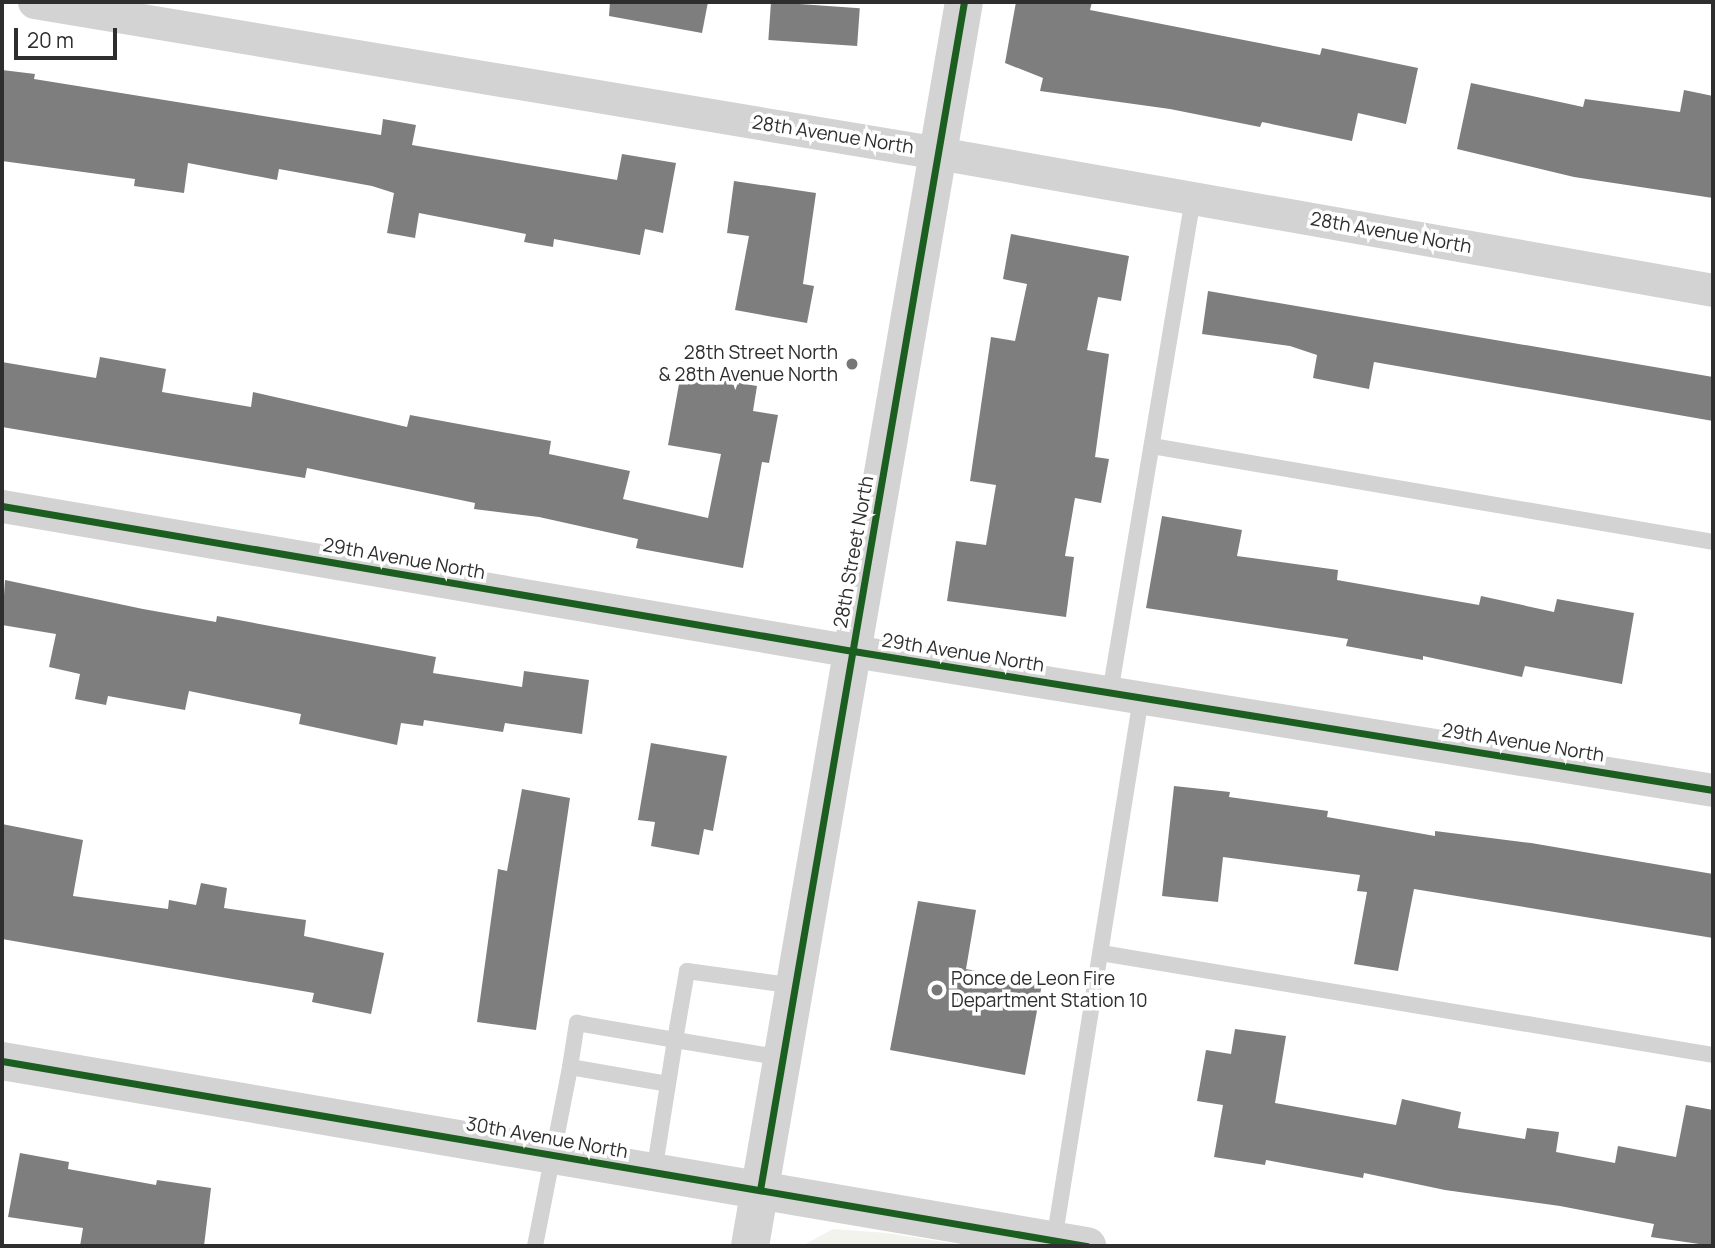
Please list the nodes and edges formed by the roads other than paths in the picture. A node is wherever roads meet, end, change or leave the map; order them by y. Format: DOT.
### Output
graph roads {
  1 [pos="34,2"];
  2 [pos="964,2"];
  3 [pos="938,153"];
  4 [pos="1193,198"];
  5 [pos="1713,290"];
  6 [pos="1152,446"];
  7 [pos="2,506"];
  8 [pos="1713,542"];
  9 [pos="853,652"];
  10 [pos="1125,695"];
  11 [pos="1713,790"];
  12 [pos="1101,953"];
  13 [pos="795,986"];
  14 [pos="675,1040"];
  15 [pos="1713,1055"];
  16 [pos="783,1058"];
  17 [pos="2,1061"];
  18 [pos="570,1067"];
  19 [pos="668,1084"];
  20 [pos="552,1155"];
  21 [pos="654,1172"];
  22 [pos="760,1191"];
  23 [pos="1071,1243"];
  24 [pos="541,1245"];
  25 [pos="750,1246"];
  1 -- 3 [label="street, 28th Avenue North"];
  2 -- 3 [label="street, 28th Street North"];
  3 -- 4 [label="street, 28th Avenue North"];
  3 -- 9 [label="street, 28th Street North"];
  4 -- 5 [label="street, 28th Avenue North"];
  4 -- 6 [label="lane"];
  6 -- 8 [label="lane"];
  6 -- 10 [label="lane"];
  7 -- 9 [label="street, 29th Avenue North"];
  9 -- 10 [label="street, 29th Avenue North"];
  9 -- 13 [label="street, 28th Street North"];
  10 -- 11 [label="street, 29th Avenue North"];
  10 -- 12 [label="lane"];
  12 -- 15 [label="lane"];
  12 -- 23 [label="lane"];
  13 -- 14 [label="lane"];
  13 -- 16 [label="street, 28th Street North"];
  14 -- 16 [label="lane"];
  14 -- 18 [label="lane"];
  14 -- 19 [label="lane"];
  16 -- 22 [label="street, 28th Street North"];
  17 -- 20 [label="street, 30th Avenue North"];
  18 -- 19 [label="lane"];
  18 -- 20 [label="lane"];
  19 -- 21 [label="lane"];
  20 -- 21 [label="street, 30th Avenue North"];
  20 -- 24 [label="lane"];
  21 -- 22 [label="street, 30th Avenue North"];
  22 -- 23 [label="street, 30th Avenue North"];
  22 -- 25 [label="street, 28th Street North"];
}
